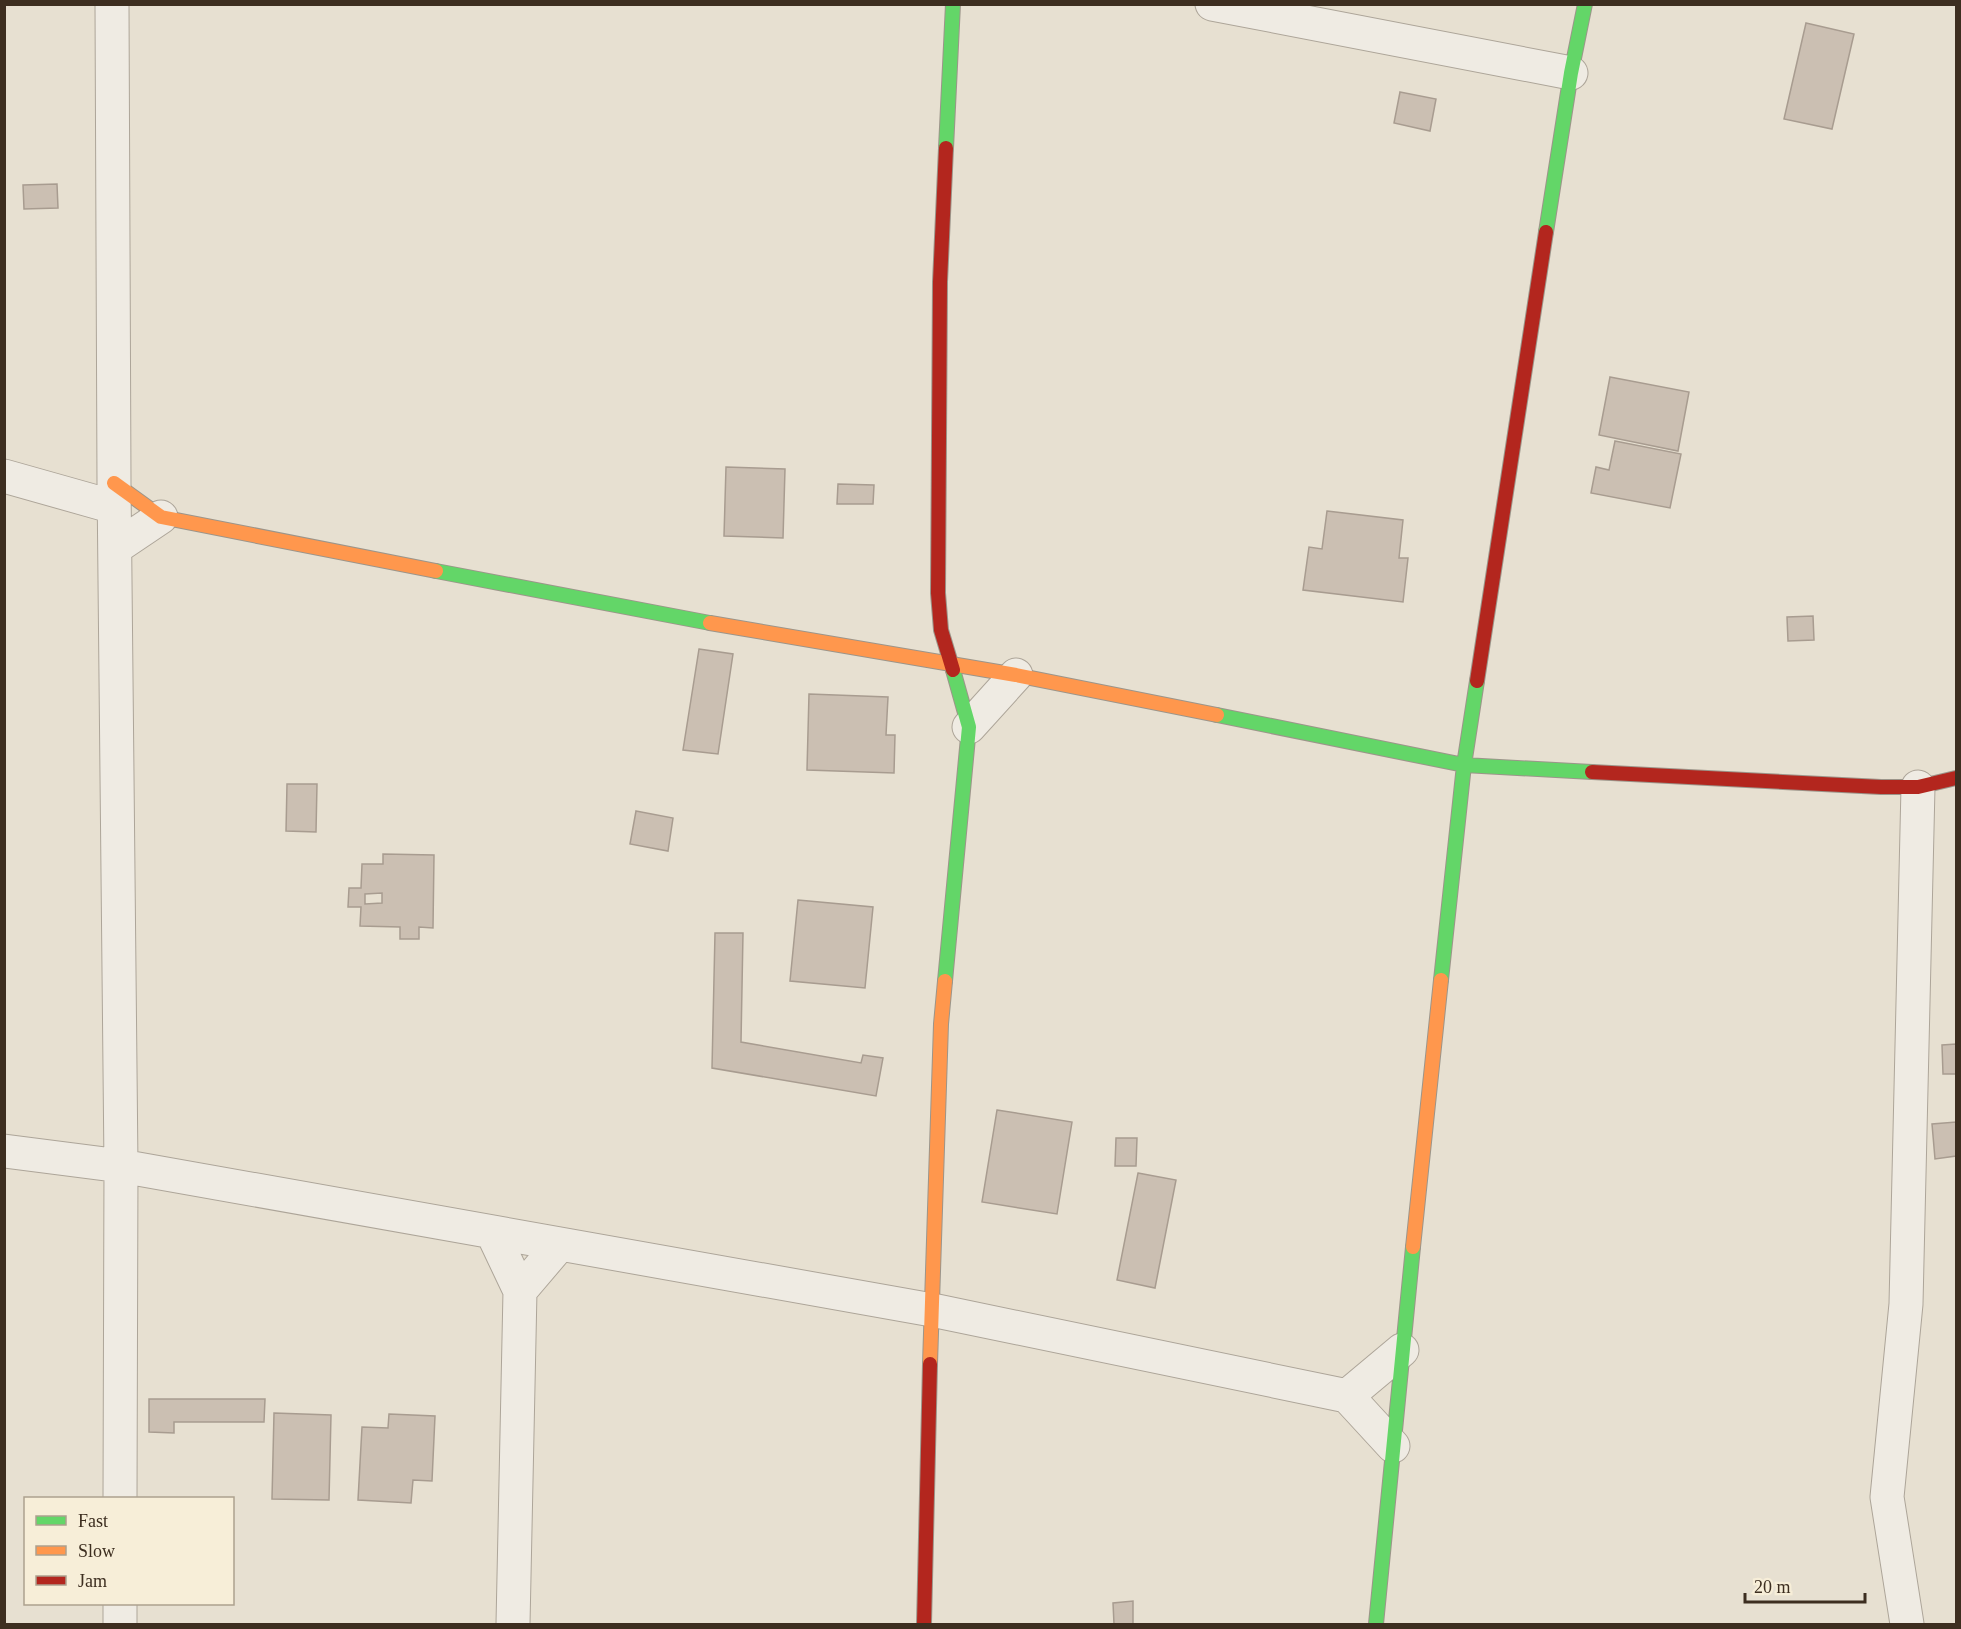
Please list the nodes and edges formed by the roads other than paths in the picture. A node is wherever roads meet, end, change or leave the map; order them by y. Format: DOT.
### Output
graph roads {
  1 [pos="112,4"];
  2 [pos="953,4"];
  3 [pos="1212,4"];
  4 [pos="1585,4"];
  5 [pos="1571,73"];
  6 [pos="4,476"];
  7 [pos="114,495"];
  8 [pos="161,518"];
  9 [pos="115,548"];
  10 [pos="952,664"];
  11 [pos="1016,675"];
  12 [pos="969,727"];
  13 [pos="1464,765"];
  14 [pos="1956,778"];
  15 [pos="1918,787"];
  16 [pos="4,1151"];
  17 [pos="121,1166"];
  18 [pos="492,1232"];
  19 [pos="560,1244"];
  20 [pos="520,1291"];
  21 [pos="932,1310"];
  22 [pos="1402,1350"];
  23 [pos="1347,1396"];
  24 [pos="1393,1446"];
  25 [pos="120,1497"];
  26 [pos="120,1605"];
  27 [pos="120,1624"];
  28 [pos="513,1624"];
  29 [pos="924,1624"];
  30 [pos="1376,1624"];
  31 [pos="1907,1624"];
  1 -- 7 [label="street"];
  2 -- 10 [label="street"];
  3 -- 5 [label="street"];
  4 -- 5 [label="street"];
  5 -- 13 [label="street"];
  6 -- 7 [label="street"];
  7 -- 8 [label="street"];
  7 -- 9 [label="street"];
  8 -- 9 [label="street"];
  8 -- 10 [label="street"];
  9 -- 17 [label="street"];
  10 -- 11 [label="street"];
  10 -- 12 [label="street"];
  11 -- 12 [label="street"];
  11 -- 13 [label="street"];
  12 -- 21 [label="street"];
  13 -- 15 [label="street"];
  13 -- 22 [label="street"];
  14 -- 15 [label="street"];
  15 -- 31 [label="street"];
  16 -- 17 [label="street"];
  17 -- 18 [label="street"];
  17 -- 25 [label="street"];
  18 -- 19 [label="street"];
  18 -- 20 [label="street"];
  19 -- 20 [label="street"];
  19 -- 21 [label="street"];
  20 -- 28 [label="street"];
  21 -- 23 [label="street"];
  21 -- 29 [label="street"];
  22 -- 23 [label="street"];
  22 -- 24 [label="street"];
  23 -- 24 [label="street"];
  24 -- 30 [label="street"];
  26 -- 27 [label="street"];
}
